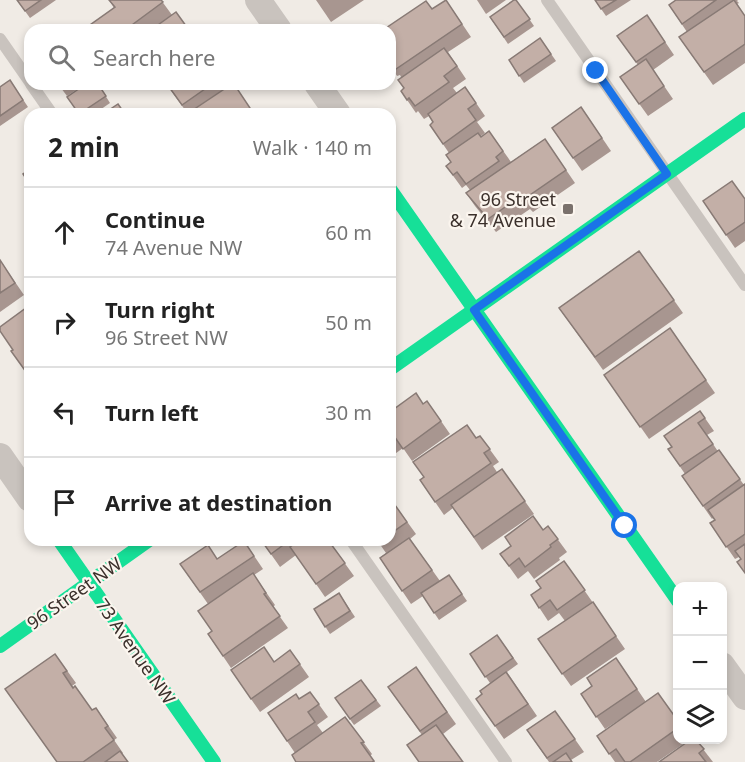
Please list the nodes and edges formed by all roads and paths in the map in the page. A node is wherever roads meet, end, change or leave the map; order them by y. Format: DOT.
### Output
graph roads {
  1 [pos="258,0"];
  2 [pos="546,0"];
  3 [pos="275,24"];
  4 [pos="0,39"];
  5 [pos="24,73"];
  6 [pos="36,90"];
  7 [pos="321,90"];
  8 [pos="48,108"];
  9 [pos="334,108"];
  10 [pos="745,119"];
  11 [pos="667,174"];
  12 [pos="396,198"];
  13 [pos="745,285"];
  14 [pos="474,310"];
  15 [pos="396,365"];
  16 [pos="0,456"];
  17 [pos="24,490"];
  18 [pos="62,546"];
  19 [pos="140,546"];
  20 [pos="355,546"];
  21 [pos="88,583"];
  22 [pos="673,594"];
  23 [pos="0,646"];
  24 [pos="727,671"];
  25 [pos="745,697"];
  26 [pos="214,762"];
  27 [pos="506,762"];
  1 -- 3 [label="street"];
  2 -- 11 [label="lane"];
  4 -- 5 [label="lane"];
  6 -- 8 [label="lane"];
  7 -- 9 [label="street"];
  10 -- 11 [label="street"];
  11 -- 13 [label="lane"];
  11 -- 14 [label="street"];
  12 -- 14 [label="street"];
  14 -- 15 [label="street"];
  14 -- 22 [label="street"];
  16 -- 17 [label="street"];
  18 -- 21 [label="street, 73 Avenue NW"];
  19 -- 21 [label="street, 96 Street NW"];
  20 -- 27 [label="lane"];
  21 -- 23 [label="street, 96 Street NW"];
  21 -- 26 [label="street, 73 Avenue NW"];
  24 -- 25 [label="street"];
}
